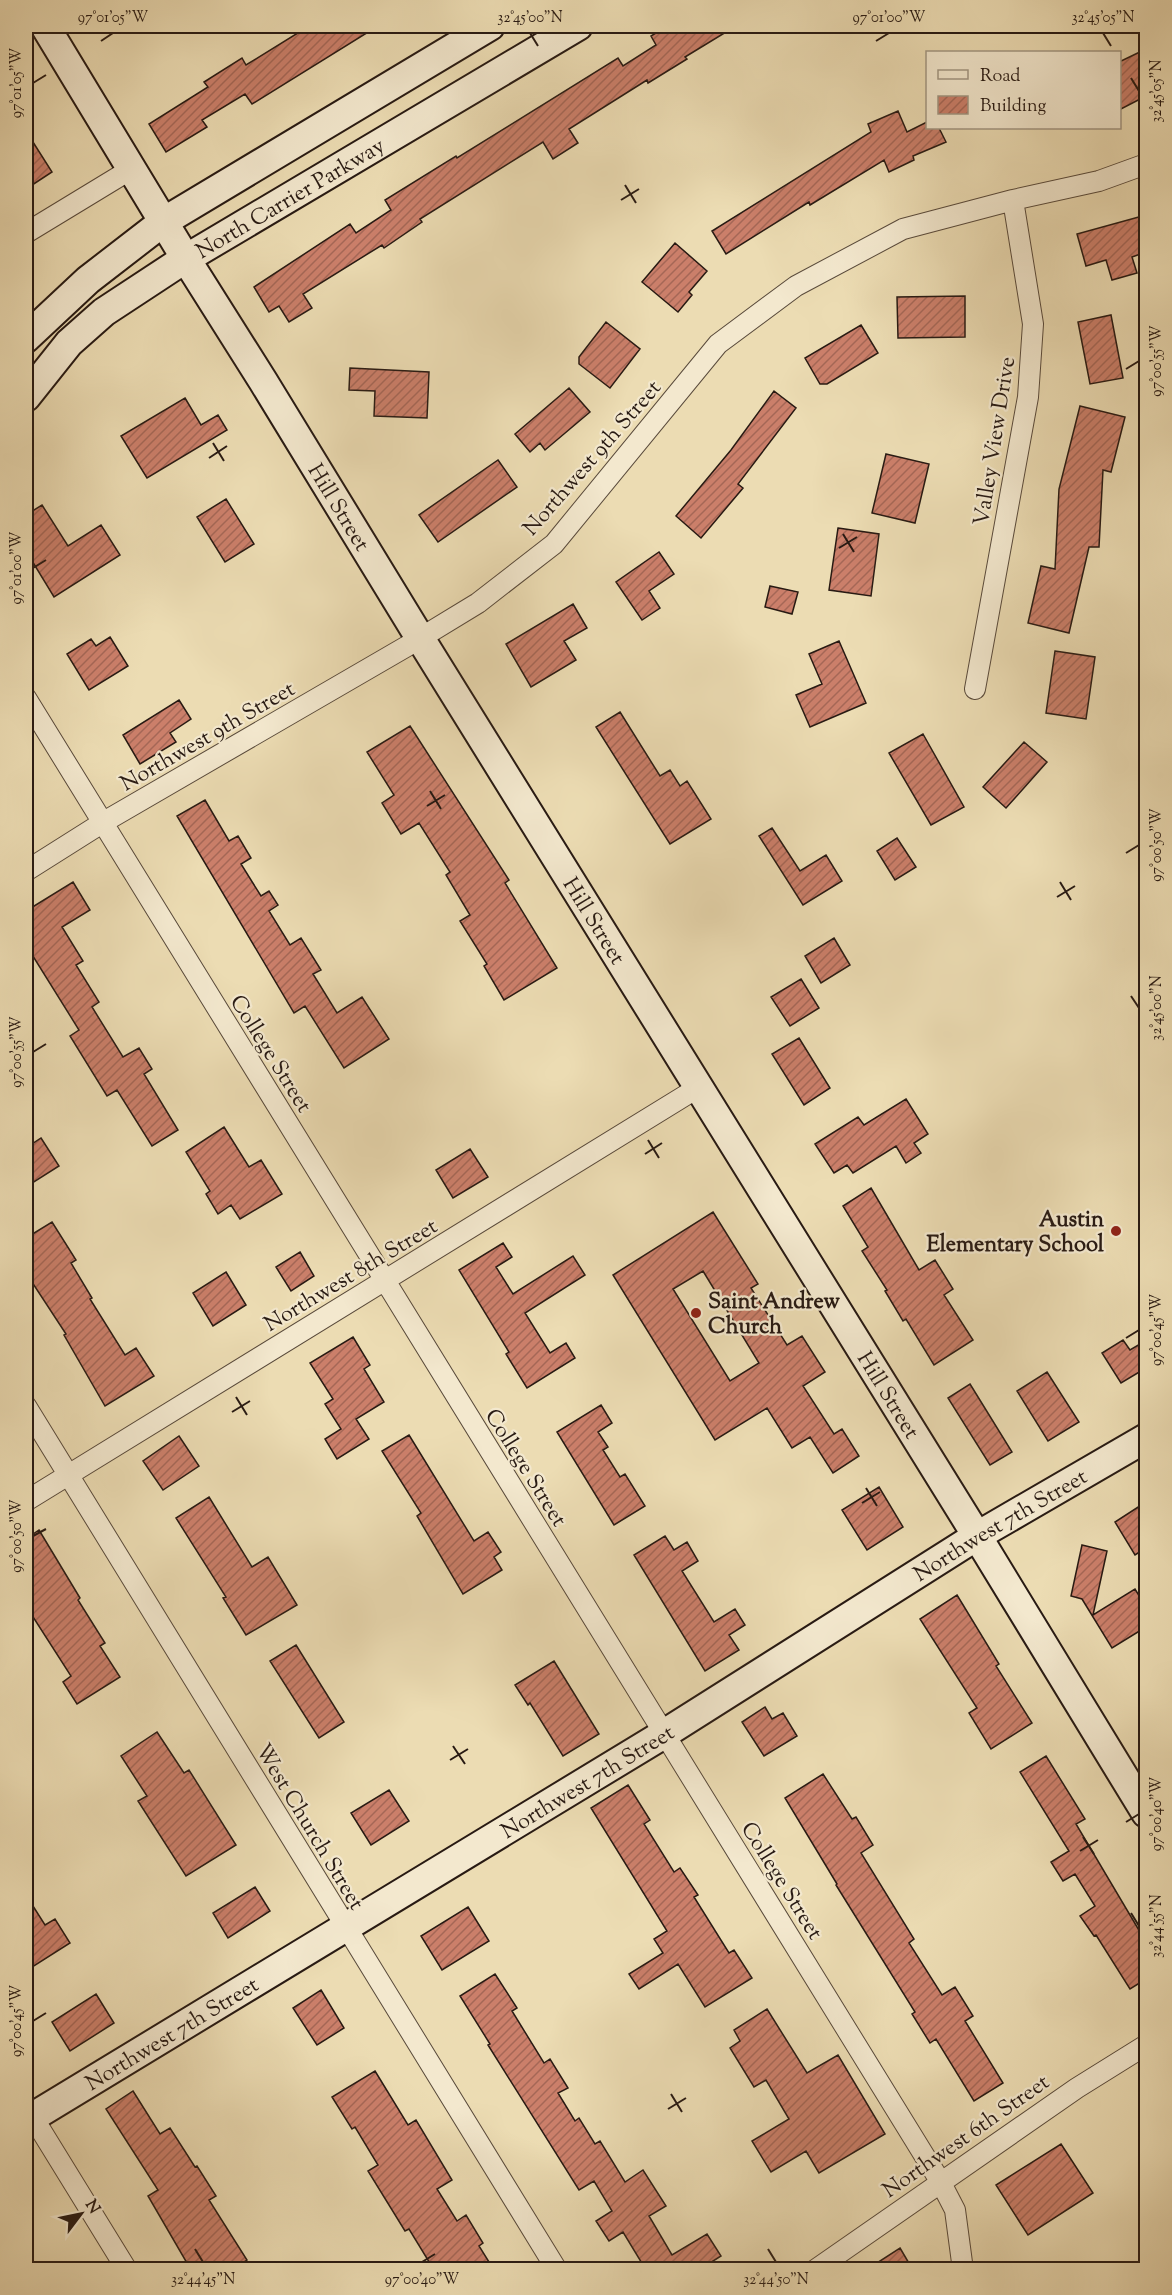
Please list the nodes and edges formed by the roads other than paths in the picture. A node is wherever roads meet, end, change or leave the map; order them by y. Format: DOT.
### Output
graph roads {
  1 [pos="45,26"];
  2 [pos="489,26"];
  3 [pos="578,26"];
  4 [pos="1146,164"];
  5 [pos="132,168"];
  6 [pos="1012,200"];
  7 [pos="163,222"];
  8 [pos="26,233"];
  9 [pos="186,259"];
  10 [pos="26,338"];
  11 [pos="26,397"];
  12 [pos="420,638"];
  13 [pos="975,689"];
  14 [pos="26,698"];
  15 [pos="102,823"];
  16 [pos="26,872"];
  17 [pos="699,1087"];
  18 [pos="385,1281"];
  19 [pos="26,1406"];
  20 [pos="1146,1438"];
  21 [pos="68,1474"];
  22 [pos="26,1501"];
  23 [pos="977,1536"];
  24 [pos="664,1734"];
  25 [pos="1146,1813"];
  26 [pos="345,1927"];
  27 [pos="1146,2045"];
  28 [pos="28,2115"];
  29 [pos="940,2181"];
  30 [pos="127,2270"];
  31 [pos="557,2270"];
  32 [pos="815,2270"];
  33 [pos="963,2270"];
  1 -- 5 [label="street, Hill Street"];
  2 -- 7 [label="street, North Carrier Parkway"];
  3 -- 9 [label="street, North Carrier Parkway"];
  4 -- 6 [label="street, Northwest 9th Street"];
  5 -- 7 [label="street, Hill Street"];
  5 -- 8 [label="street"];
  6 -- 12 [label="street, Northwest 9th Street"];
  6 -- 13 [label="street, Valley View Drive"];
  7 -- 9 [label="street, Hill Street"];
  7 -- 10 [label="street, North Carrier Parkway"];
  9 -- 11 [label="street, North Carrier Parkway"];
  9 -- 12 [label="street, Hill Street"];
  12 -- 15 [label="street, Northwest 9th Street"];
  12 -- 17 [label="street, Hill Street"];
  14 -- 15 [label="street, College Street"];
  15 -- 16 [label="street, Northwest 9th Street"];
  15 -- 18 [label="street, College Street"];
  17 -- 18 [label="street, Northwest 8th Street"];
  17 -- 23 [label="street, Hill Street"];
  18 -- 21 [label="street, Northwest 8th Street"];
  18 -- 24 [label="street, College Street"];
  19 -- 21 [label="street, West Church Street"];
  20 -- 23 [label="street, Northwest 7th Street"];
  21 -- 22 [label="street, Northwest 8th Street"];
  21 -- 26 [label="street, West Church Street"];
  23 -- 24 [label="street, Northwest 7th Street"];
  23 -- 25 [label="street, Hill Street"];
  24 -- 26 [label="street, Northwest 7th Street"];
  24 -- 29 [label="street, College Street"];
  26 -- 28 [label="street, Northwest 7th Street"];
  26 -- 31 [label="street, West Church Street"];
  27 -- 29 [label="street, Northwest 6th Street"];
  28 -- 30 [label="street"];
  29 -- 32 [label="street, Northwest 6th Street"];
  29 -- 33 [label="street, College Street"];
}
